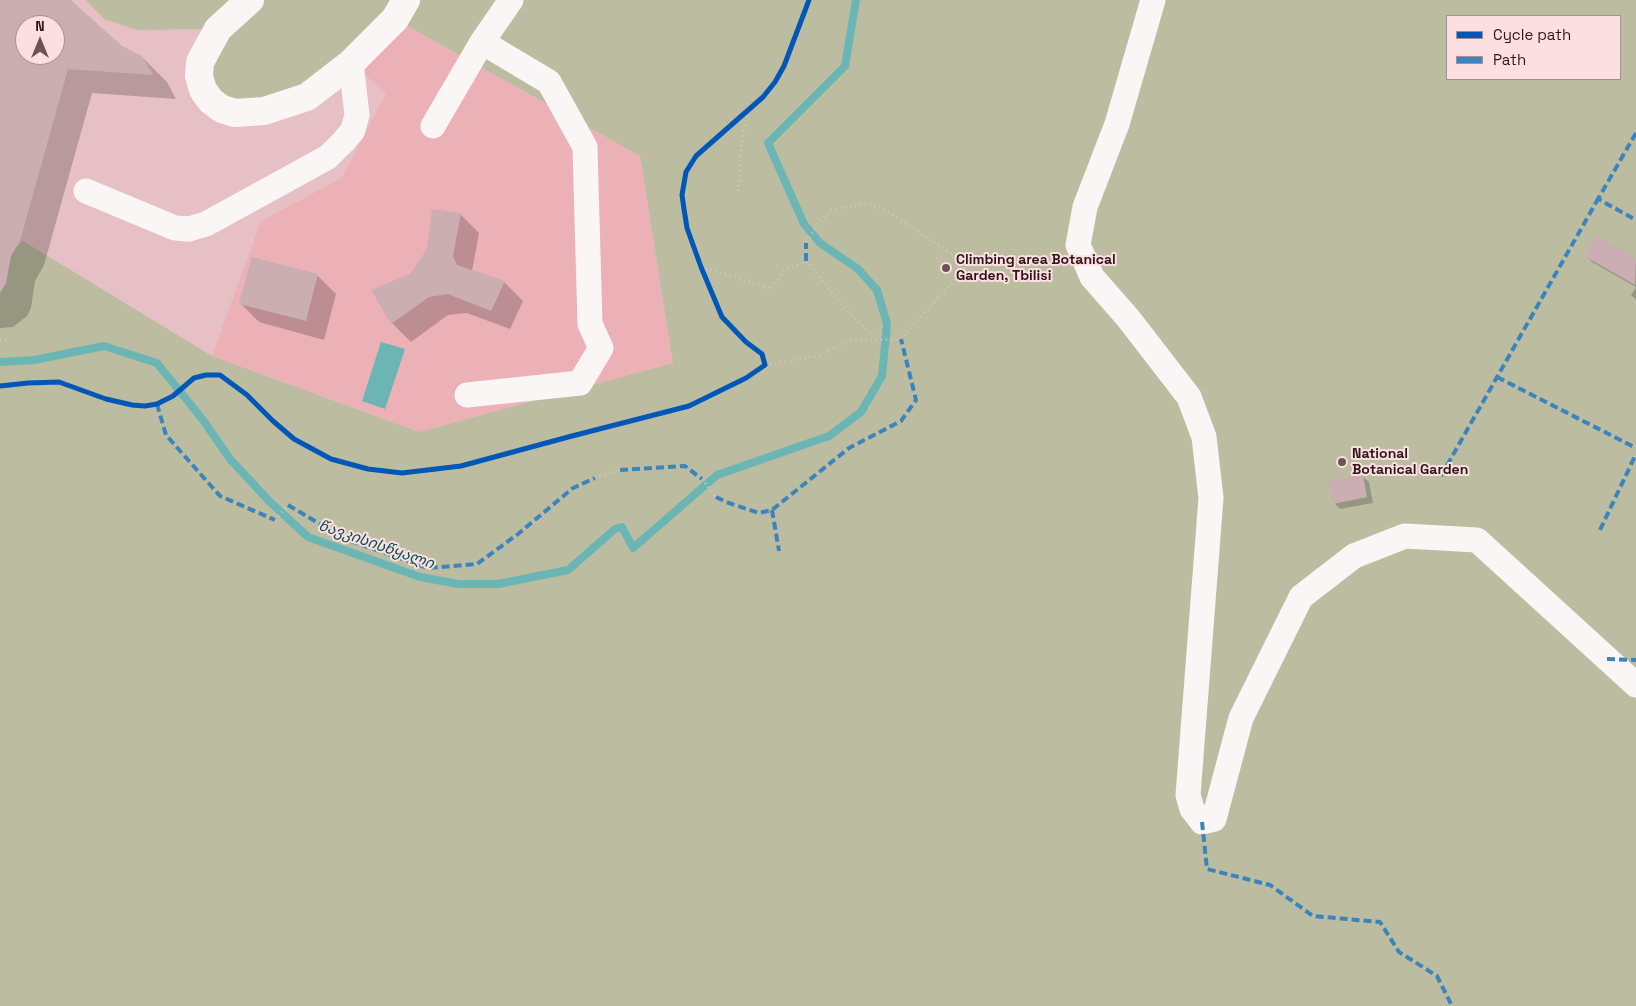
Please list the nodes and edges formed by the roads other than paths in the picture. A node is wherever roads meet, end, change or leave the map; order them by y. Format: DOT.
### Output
graph roads {
  1 [pos="250,0"];
  2 [pos="406,0"];
  3 [pos="511,0"];
  4 [pos="1153,0"];
  5 [pos="482,42"];
  6 [pos="351,63"];
  7 [pos="433,126"];
  8 [pos="86,191"];
  9 [pos="467,395"];
  10 [pos="1636,684"];
  1 -- 6 [label="main road"];
  2 -- 6 [label="main road"];
  3 -- 5 [label="lane"];
  4 -- 10 [label="lane"];
  5 -- 7 [label="lane"];
  5 -- 9 [label="lane"];
  6 -- 8 [label="lane"];
}
